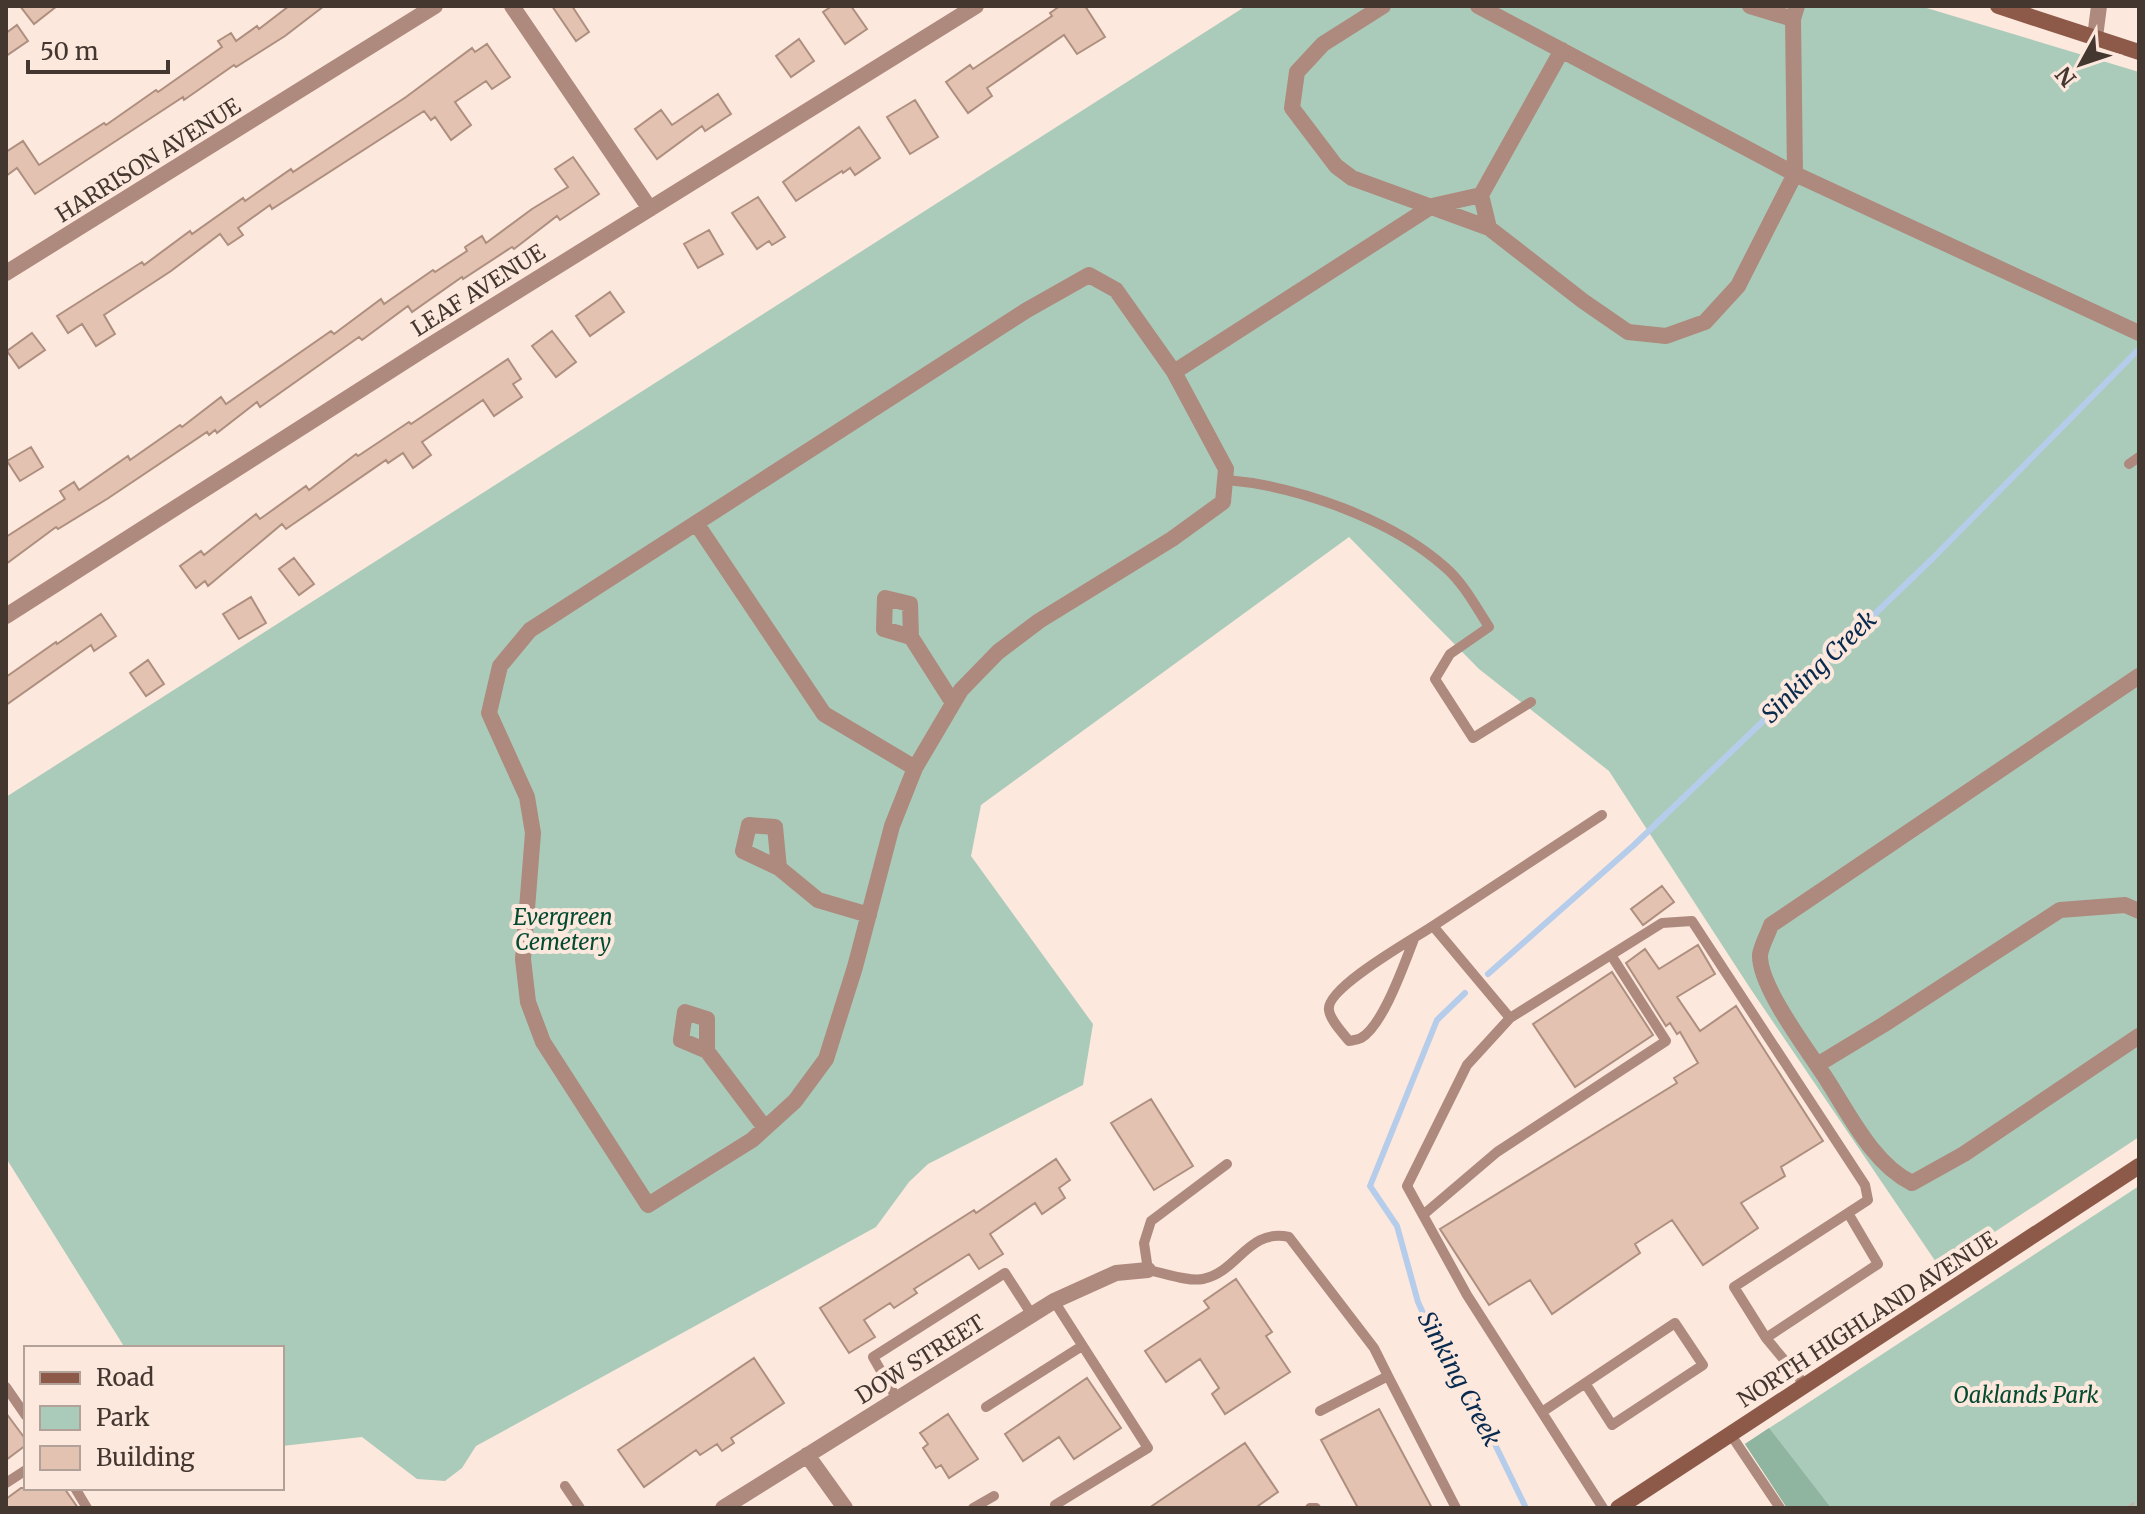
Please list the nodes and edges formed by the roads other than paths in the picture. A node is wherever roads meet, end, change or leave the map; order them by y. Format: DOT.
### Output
graph roads {
  1 [pos="435,6"];
  2 [pos="512,6"];
  3 [pos="976,6"];
  4 [pos="1383,6"];
  5 [pos="1478,6"];
  6 [pos="1750,6"];
  7 [pos="1998,6"];
  8 [pos="2099,6"];
  9 [pos="1795,12"];
  10 [pos="2095,37"];
  11 [pos="1562,50"];
  12 [pos="2139,52"];
  13 [pos="1795,174"];
  14 [pos="1481,195"];
  15 [pos="1432,206"];
  16 [pos="650,209"];
  17 [pos="1489,228"];
  18 [pos="6,273"];
  19 [pos="2139,333"];
  20 [pos="1174,372"];
  21 [pos="2139,457"];
  22 [pos="2129,464"];
  23 [pos="1227,480"];
  24 [pos="696,523"];
  25 [pos="6,616"];
  26 [pos="911,637"];
  27 [pos="2139,676"];
  28 [pos="1531,702"];
  29 [pos="953,703"];
  30 [pos="915,768"];
  31 [pos="1602,815"];
  32 [pos="779,868"];
  33 [pos="2139,911"];
  34 [pos="869,915"];
  35 [pos="1433,926"];
  36 [pos="1414,939"];
  37 [pos="1611,955"];
  38 [pos="1510,1018"];
  39 [pos="2139,1036"];
  40 [pos="707,1051"];
  41 [pos="1817,1065"];
  42 [pos="765,1128"];
  43 [pos="1227,1164"];
  44 [pos="2139,1166"];
  45 [pos="1848,1213"];
  46 [pos="1423,1215"];
  47 [pos="1148,1270"];
  48 [pos="1054,1301"];
  49 [pos="1032,1315"];
  50 [pos="1766,1338"];
  51 [pos="1082,1346"];
  52 [pos="1388,1376"];
  53 [pos="1585,1383"];
  54 [pos="1805,1385"];
  55 [pos="6,1387"];
  56 [pos="897,1399"];
  57 [pos="986,1407"];
  58 [pos="1320,1411"];
  59 [pos="1542,1412"];
  60 [pos="24,1413"];
  61 [pos="1731,1435"];
  62 [pos="807,1455"];
  63 [pos="24,1471"];
  64 [pos="6,1483"];
  65 [pos="565,1486"];
  66 [pos="76,1490"];
  67 [pos="994,1496"];
  68 [pos="1055,1505"];
  69 [pos="1621,1507"];
  70 [pos="87,1508"];
  71 [pos="580,1508"];
  72 [pos="723,1508"];
  73 [pos="845,1508"];
  74 [pos="973,1508"];
  75 [pos="1456,1508"];
  76 [pos="1603,1508"];
  77 [pos="1780,1508"];
  1 -- 18 [label="street, HARRISON AVENUE"];
  2 -- 16 [label="street"];
  3 -- 16 [label="street, LEAF AVENUE"];
  4 -- 15 [label="street"];
  5 -- 11 [label="street"];
  6 -- 9 [label="street"];
  7 -- 10 [label="street"];
  8 -- 10 [label="street"];
  9 -- 13 [label="street"];
  10 -- 12 [label="street"];
  11 -- 13 [label="street"];
  11 -- 14 [label="street"];
  13 -- 17 [label="street"];
  13 -- 19 [label="street"];
  14 -- 15 [label="street"];
  14 -- 17 [label="street"];
  15 -- 17 [label="street"];
  15 -- 20 [label="street"];
  16 -- 25 [label="street, LEAF AVENUE"];
  20 -- 23 [label="street"];
  20 -- 24 [label="street"];
  21 -- 22 [label="lane"];
  23 -- 28 [label="lane"];
  23 -- 29 [label="street"];
  24 -- 30 [label="street"];
  24 -- 42 [label="street"];
  26 -- 29 [label="street"];
  27 -- 41 [label="street"];
  29 -- 30 [label="street"];
  30 -- 34 [label="street"];
  31 -- 35 [label="lane"];
  32 -- 34 [label="street"];
  33 -- 41 [label="street"];
  34 -- 42 [label="street"];
  35 -- 36 [label="lane"];
  35 -- 38 [label="lane"];
  36 -- 36 [label="lane"];
  37 -- 38 [label="lane"];
  37 -- 45 [label="lane"];
  37 -- 46 [label="lane"];
  38 -- 46 [label="lane"];
  39 -- 41 [label="street"];
  40 -- 42 [label="street"];
  43 -- 47 [label="lane"];
  44 -- 54 [label="street, NORTH HIGHLAND AVENUE"];
  45 -- 50 [label="lane"];
  45 -- 50 [label="lane"];
  46 -- 59 [label="lane"];
  47 -- 48 [label="street, DOW STREET"];
  47 -- 52 [label="lane"];
  48 -- 49 [label="street, DOW STREET"];
  48 -- 51 [label="lane"];
  49 -- 56 [label="street, DOW STREET"];
  49 -- 56 [label="lane"];
  50 -- 54 [label="lane"];
  51 -- 57 [label="lane"];
  51 -- 68 [label="lane"];
  52 -- 58 [label="lane"];
  52 -- 75 [label="lane"];
  53 -- 53 [label="lane"];
  53 -- 59 [label="lane"];
  54 -- 61 [label="street, NORTH HIGHLAND AVENUE"];
  55 -- 60 [label="lane"];
  56 -- 62 [label="street, DOW STREET"];
  59 -- 76 [label="lane"];
  61 -- 69 [label="street, NORTH HIGHLAND AVENUE"];
  61 -- 77 [label="lane"];
  62 -- 72 [label="street, DOW STREET"];
  62 -- 73 [label="street"];
  63 -- 64 [label="lane"];
  65 -- 71 [label="lane"];
  66 -- 70 [label="lane"];
  67 -- 74 [label="lane"];
}
